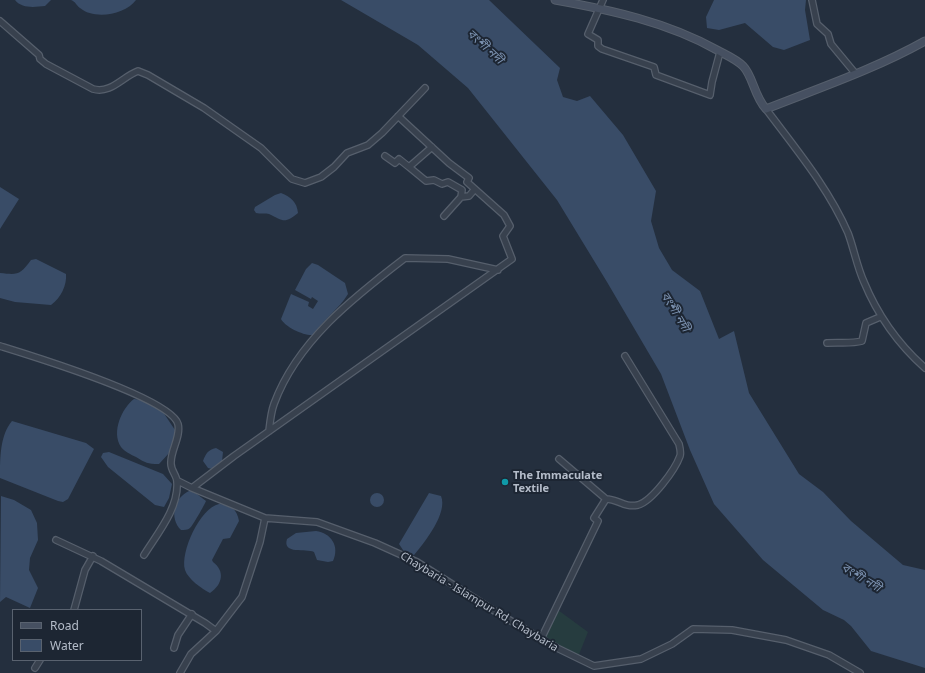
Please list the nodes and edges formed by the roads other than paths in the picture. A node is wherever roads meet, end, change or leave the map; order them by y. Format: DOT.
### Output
graph roads {
  1 [pos="554,0"];
  2 [pos="603,0"];
  3 [pos="812,0"];
  4 [pos="599,8"];
  5 [pos="0,21"];
  6 [pos="925,41"];
  7 [pos="720,52"];
  8 [pos="855,73"];
  9 [pos="425,88"];
  10 [pos="766,108"];
  11 [pos="398,116"];
  12 [pos="432,147"];
  13 [pos="385,156"];
  14 [pos="409,168"];
  15 [pos="475,189"];
  16 [pos="461,197"];
  17 [pos="444,216"];
  18 [pos="498,270"];
  19 [pos="880,317"];
  20 [pos="827,343"];
  21 [pos="0,346"];
  22 [pos="625,356"];
  23 [pos="925,368"];
  24 [pos="269,431"];
  25 [pos="559,459"];
  26 [pos="178,481"];
  27 [pos="192,488"];
  28 [pos="606,499"];
  29 [pos="265,518"];
  30 [pos="56,540"];
  31 [pos="144,555"];
  32 [pos="93,556"];
  33 [pos="74,609"];
  34 [pos="192,614"];
  35 [pos="216,631"];
  36 [pos="541,639"];
  37 [pos="174,648"];
  38 [pos="39,661"];
  39 [pos="35,668"];
  40 [pos="180,673"];
  41 [pos="860,673"];
  1 -- 4 [label="street"];
  2 -- 4 [label="street"];
  3 -- 8 [label="street"];
  4 -- 7 [label="street"];
  4 -- 7 [label="street"];
  5 -- 11 [label="street"];
  6 -- 8 [label="street"];
  7 -- 10 [label="street"];
  8 -- 10 [label="street"];
  9 -- 11 [label="street"];
  10 -- 19 [label="street"];
  11 -- 12 [label="street"];
  12 -- 14 [label="street"];
  12 -- 15 [label="street"];
  13 -- 14 [label="street"];
  14 -- 16 [label="street"];
  15 -- 16 [label="street"];
  15 -- 18 [label="street"];
  16 -- 17 [label="street"];
  18 -- 24 [label="street"];
  18 -- 24 [label="street"];
  19 -- 20 [label="street"];
  19 -- 23 [label="street"];
  21 -- 26 [label="street"];
  22 -- 28 [label="street"];
  24 -- 27 [label="street"];
  25 -- 28 [label="street"];
  26 -- 27 [label="street, Chaybaria - Islampur Rd, Chaybaria"];
  26 -- 31 [label="street"];
  27 -- 29 [label="street, Chaybaria - Islampur Rd, Chaybaria"];
  28 -- 36 [label="street"];
  29 -- 35 [label="street"];
  29 -- 36 [label="street, Chaybaria - Islampur Rd, Chaybaria"];
  30 -- 32 [label="street"];
  32 -- 33 [label="street"];
  32 -- 34 [label="street"];
  34 -- 35 [label="street"];
  34 -- 37 [label="street"];
  35 -- 40 [label="street"];
  36 -- 41 [label="street, Chaybaria - Islampur Rd, Chaybaria"];
  38 -- 39 [label="street"];
}
